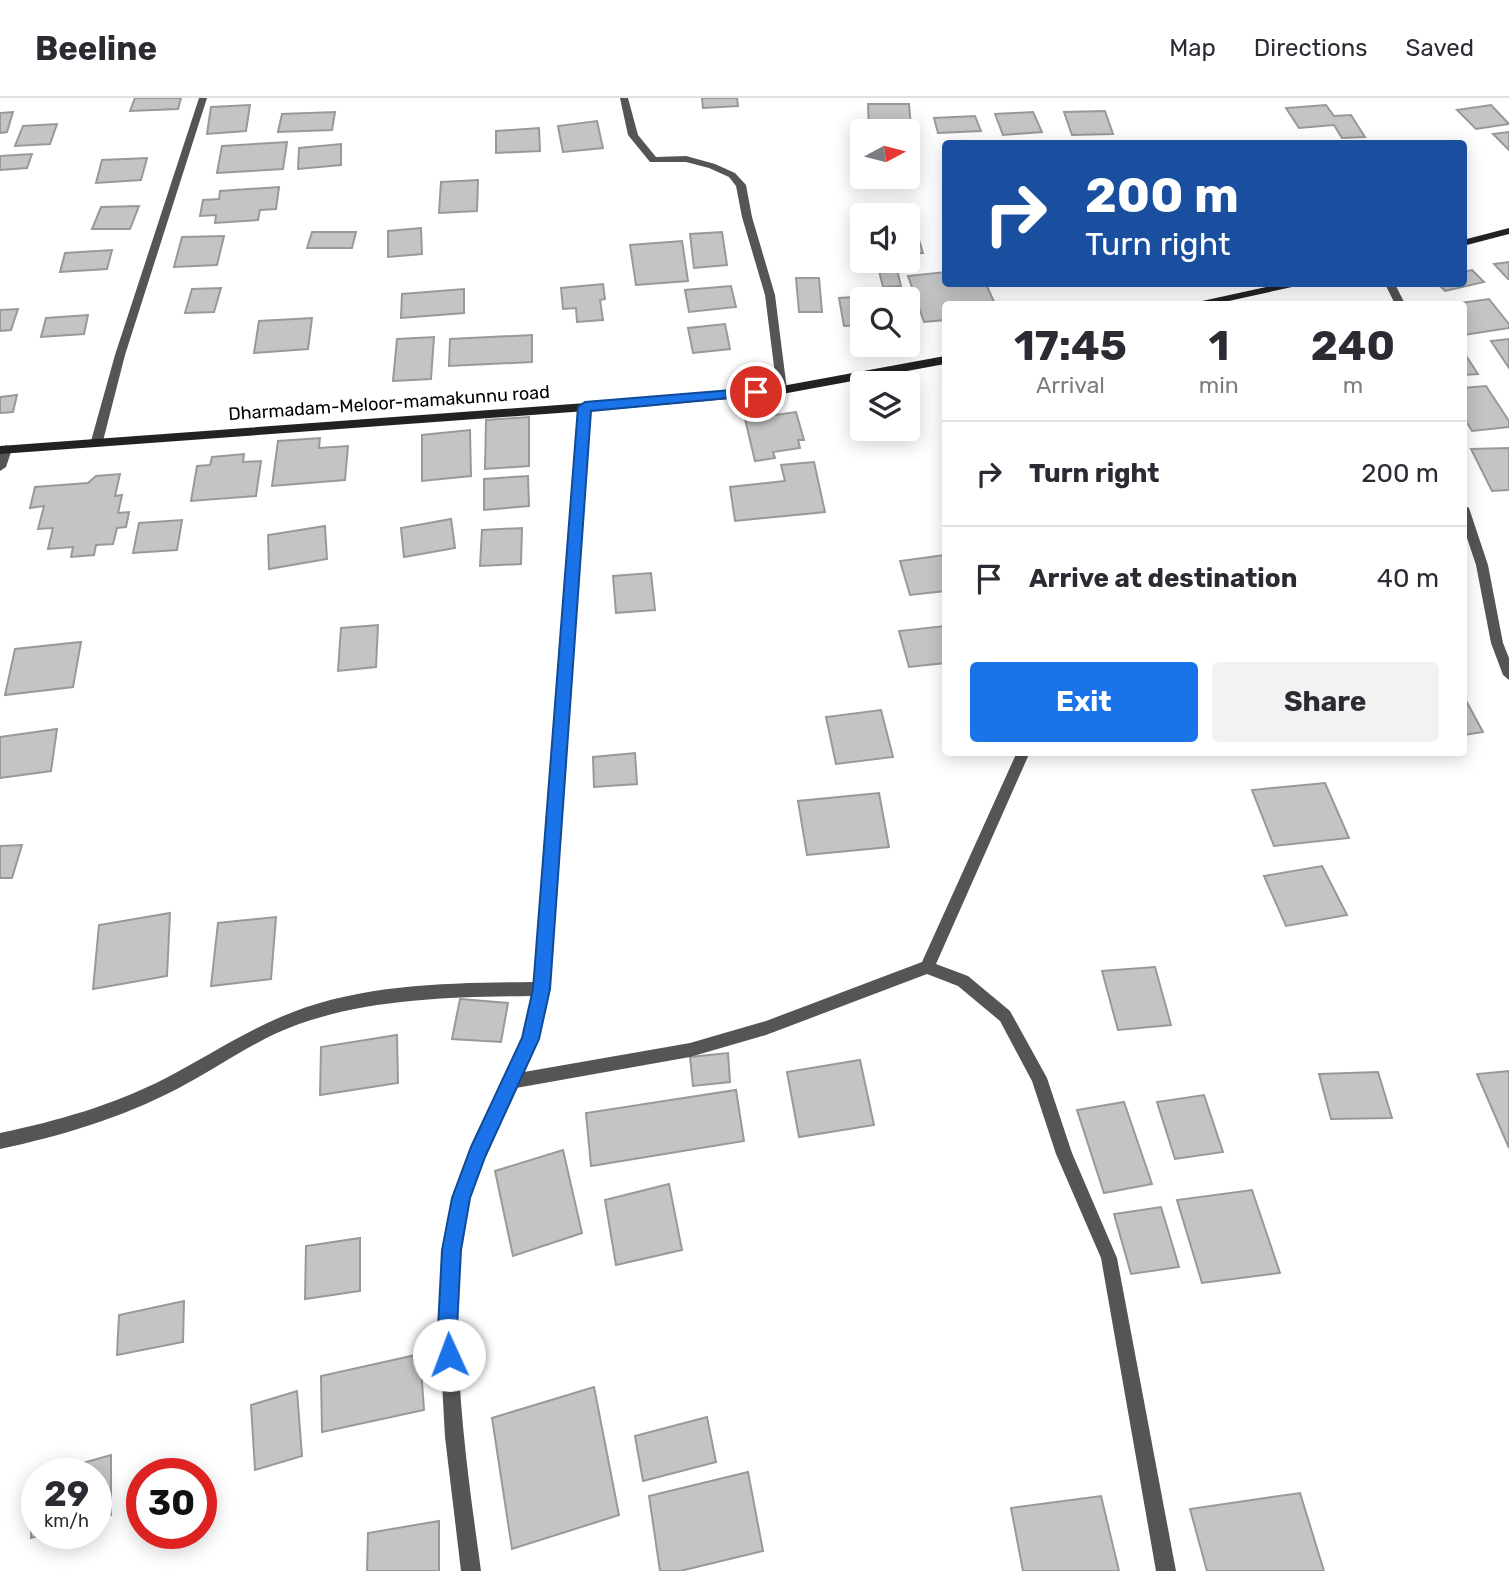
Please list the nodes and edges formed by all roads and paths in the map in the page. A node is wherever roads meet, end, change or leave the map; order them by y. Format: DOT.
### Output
graph roads {
  1 [pos="203,98"];
  2 [pos="624,98"];
  3 [pos="1509,231"];
  4 [pos="1467,242"];
  5 [pos="1278,287"];
  6 [pos="1216,301"];
  7 [pos="942,361"];
  8 [pos="782,390"];
  9 [pos="585,407"];
  10 [pos="97,441"];
  11 [pos="3,449"];
  12 [pos="0,467"];
  13 [pos="1467,520"];
  14 [pos="1509,675"];
  15 [pos="1022,756"];
  16 [pos="927,967"];
  17 [pos="541,989"];
  18 [pos="509,1082"];
  19 [pos="0,1141"];
  20 [pos="471,1571"];
  21 [pos="1166,1571"];
  1 -- 10 [label="street"];
  2 -- 8 [label="street"];
  3 -- 4 [label="main road"];
  5 -- 6 [label="main road"];
  7 -- 8 [label="main road, Dharmadam-Meloor-mamakunnu road"];
  8 -- 9 [label="main road, Dharmadam-Meloor-mamakunnu road"];
  9 -- 10 [label="main road, Dharmadam-Meloor-mamakunnu road"];
  9 -- 17 [label="street"];
  10 -- 11 [label="main road, Dharmadam-Meloor-mamakunnu road"];
  11 -- 12 [label="street"];
  13 -- 14 [label="street"];
  15 -- 16 [label="street"];
  16 -- 18 [label="street"];
  16 -- 21 [label="street"];
  17 -- 18 [label="street"];
  17 -- 19 [label="street"];
  18 -- 20 [label="street"];
}
